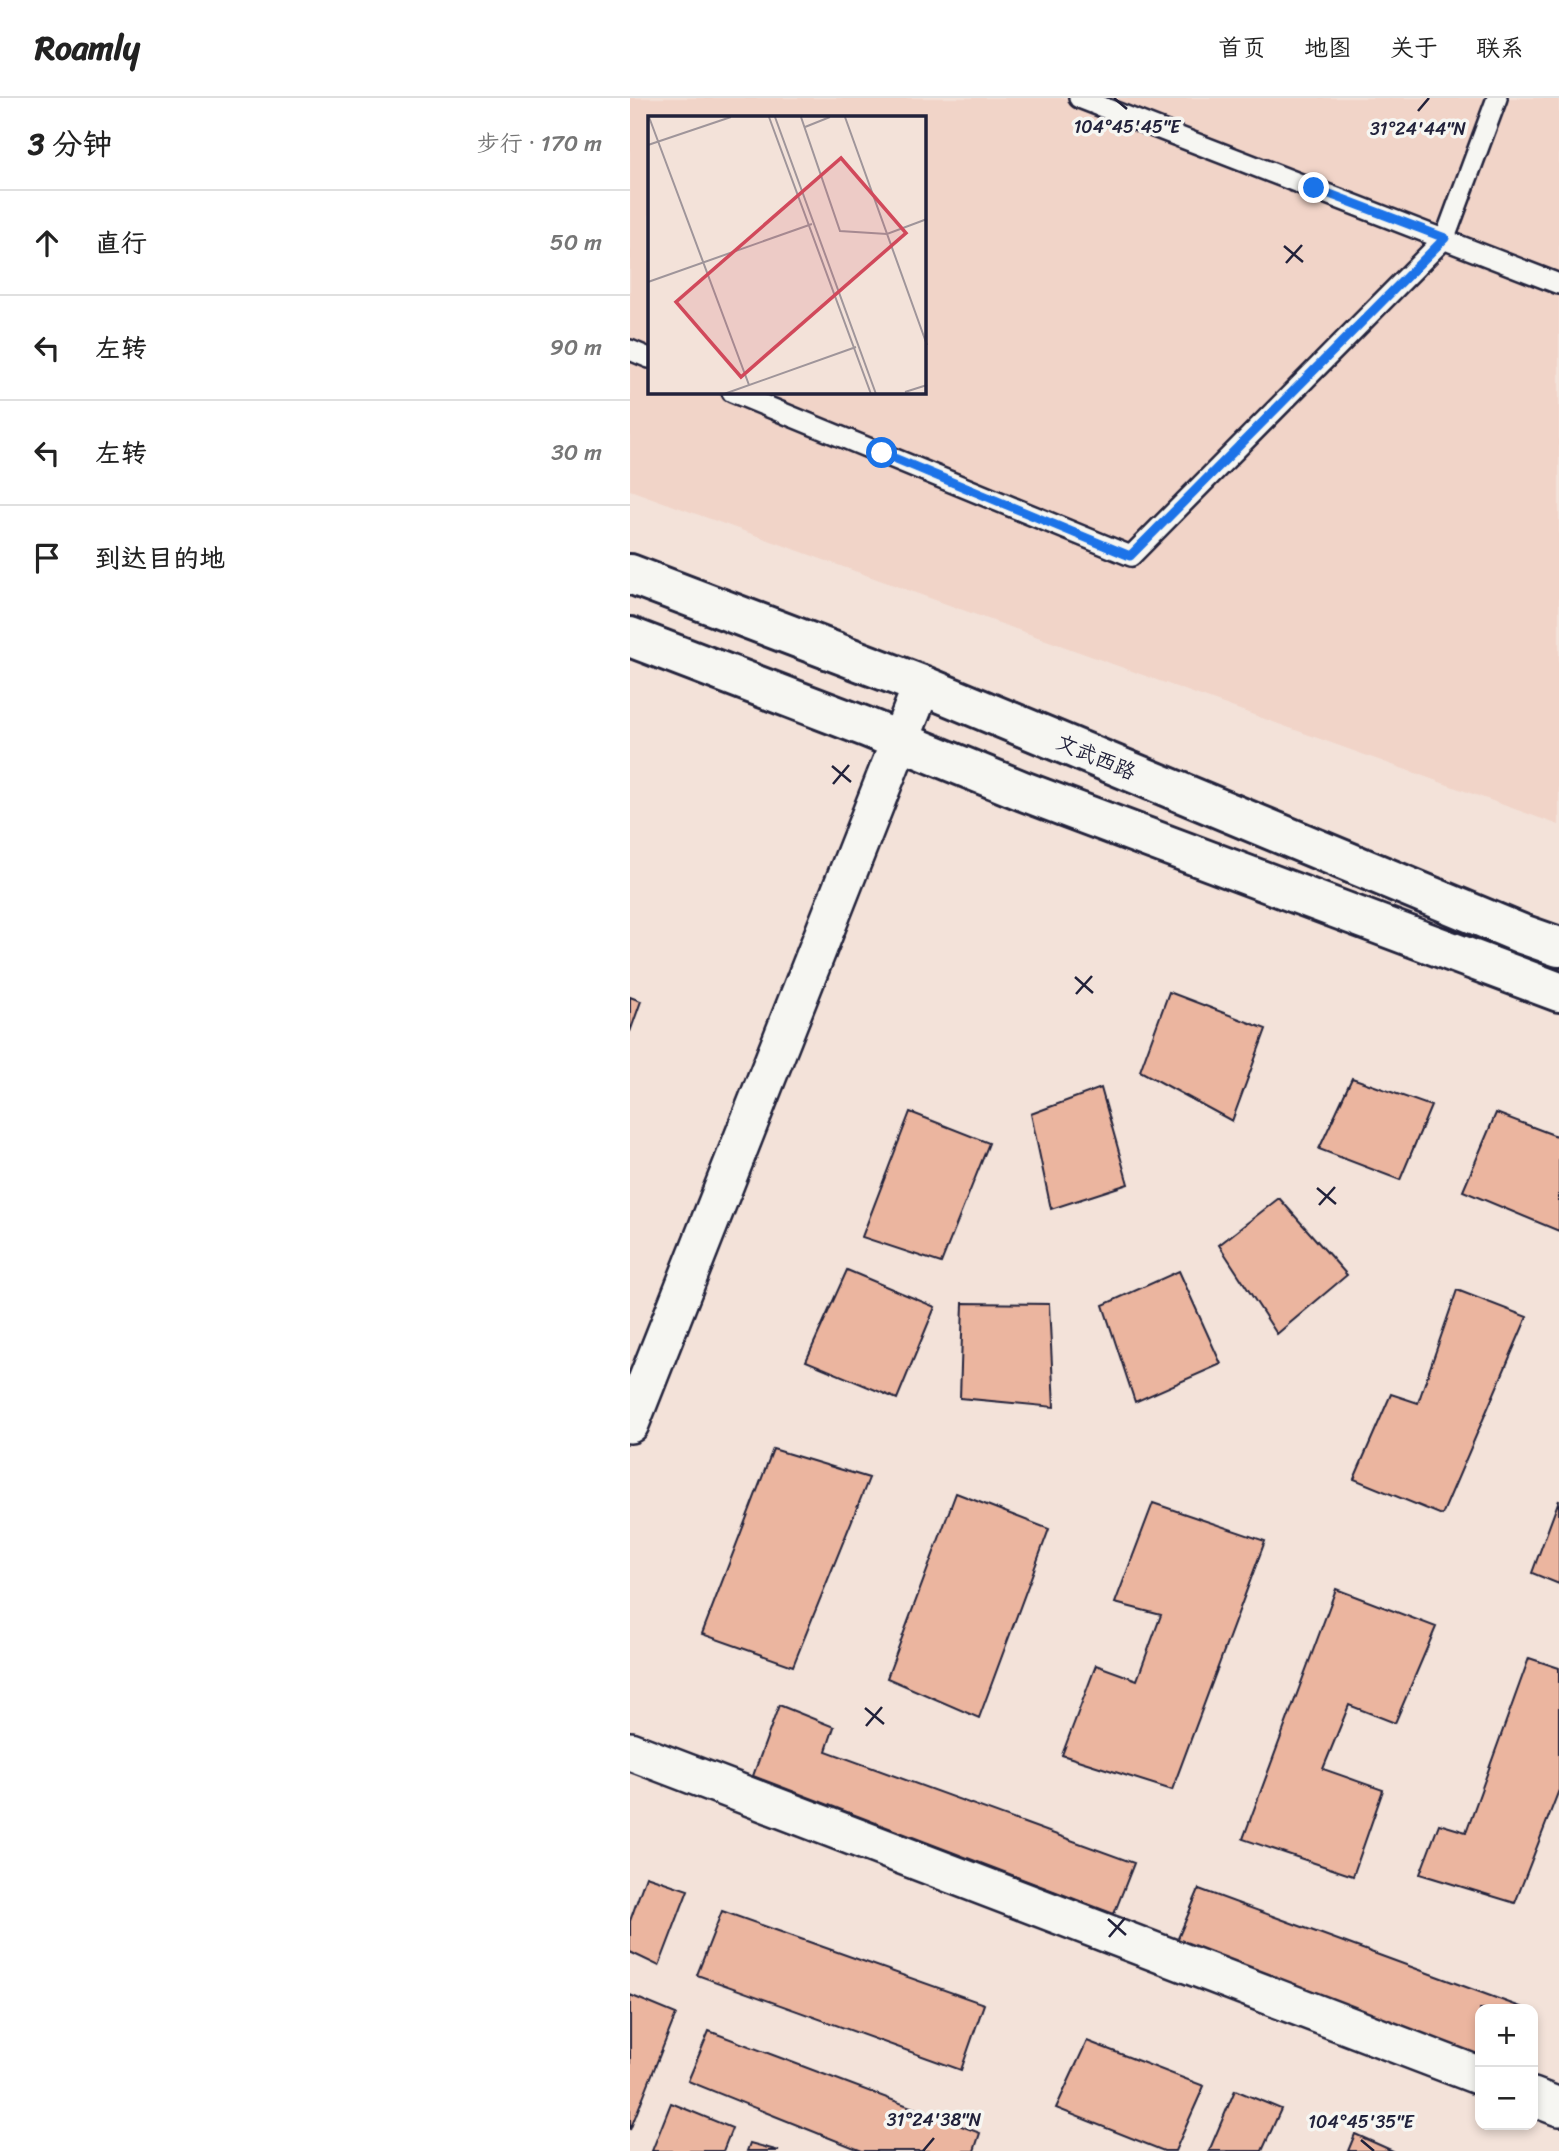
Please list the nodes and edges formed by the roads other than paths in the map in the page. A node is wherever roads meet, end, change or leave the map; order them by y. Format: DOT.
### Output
graph roads {
  1 [pos="1079,98"];
  2 [pos="1497,98"];
  3 [pos="1445,238"];
  4 [pos="1559,284"];
  5 [pos="630,350"];
  6 [pos="648,358"];
  7 [pos="737,394"];
  8 [pos="630,574"];
  9 [pos="630,637"];
  10 [pos="922,685"];
  11 [pos="1559,947"];
  12 [pos="1559,992"];
  13 [pos="630,1424"];
  14 [pos="630,1751"];
  15 [pos="1475,2074"];
  16 [pos="1538,2098"];
  17 [pos="1559,2107"];
  1 -- 3 [label="lane"];
  2 -- 3 [label="lane"];
  3 -- 4 [label="lane"];
  3 -- 7 [label="lane"];
  5 -- 6 [label="lane"];
  8 -- 10 [label="street, 文武西路"];
  9 -- 12 [label="street"];
  10 -- 11 [label="street, 文武西路"];
  10 -- 13 [label="street"];
  14 -- 15 [label="street"];
  16 -- 17 [label="street"];
}
